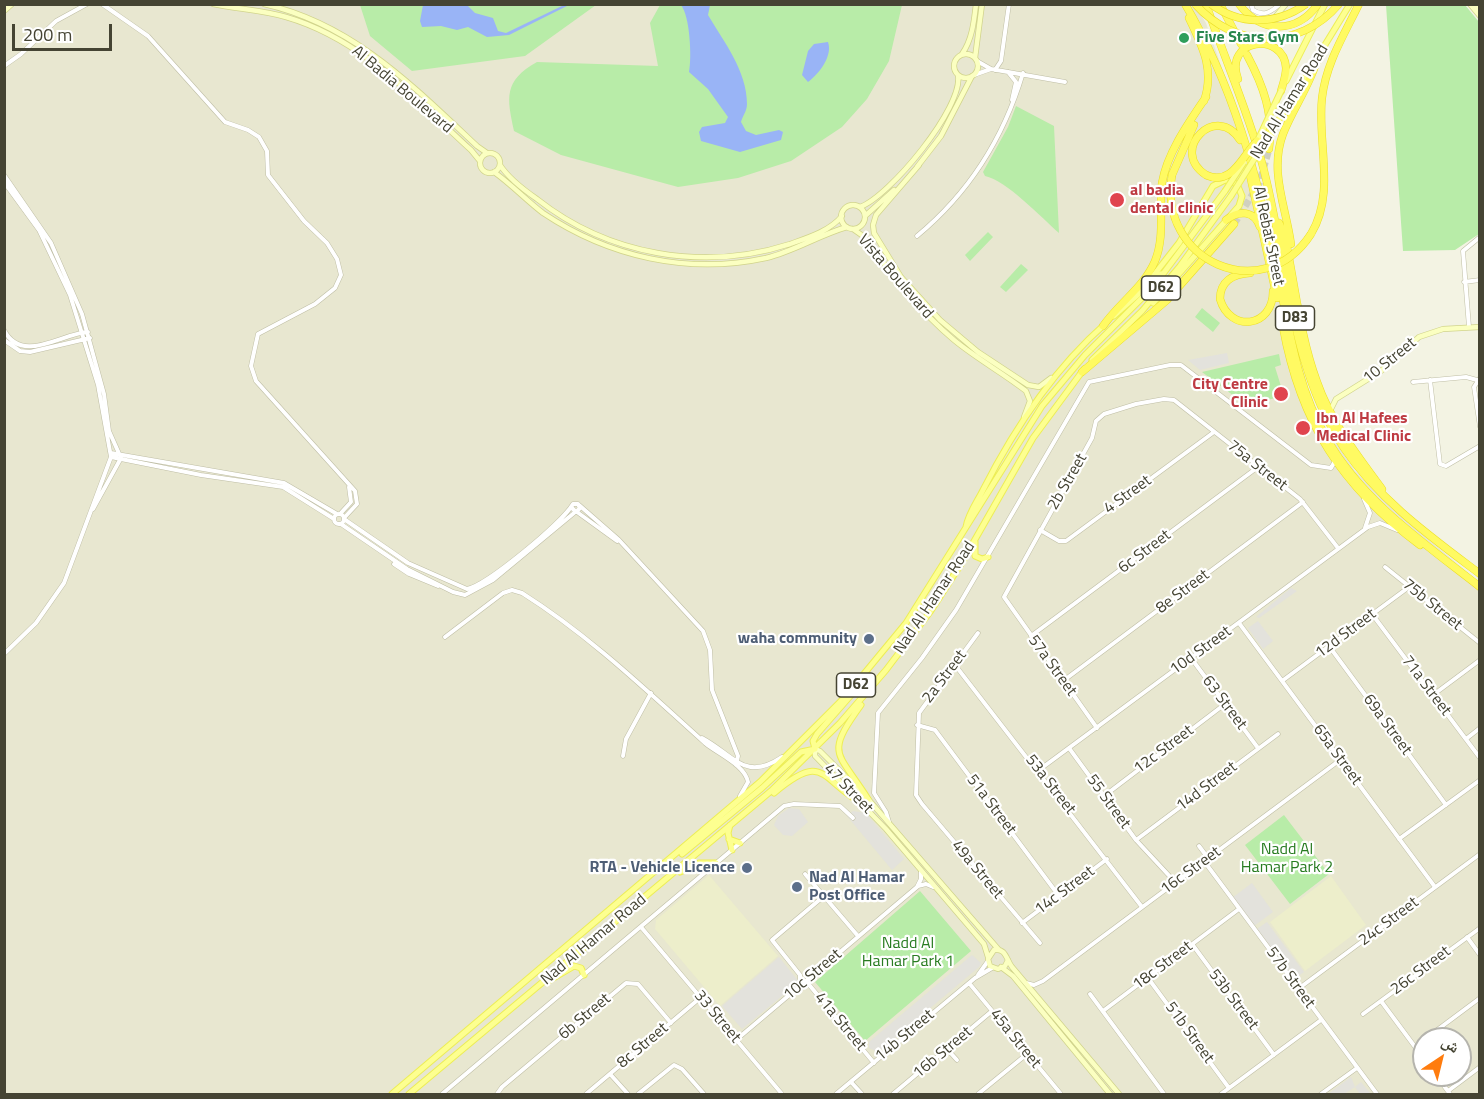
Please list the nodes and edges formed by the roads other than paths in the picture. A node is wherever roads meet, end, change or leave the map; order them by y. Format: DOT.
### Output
graph roads {
  1 [pos="12,4"];
  2 [pos="87,4"];
  3 [pos="102,4"];
  4 [pos="213,4"];
  5 [pos="264,4"];
  6 [pos="976,4"];
  7 [pos="982,4"];
  8 [pos="1009,4"];
  9 [pos="1184,4"];
  10 [pos="1195,4"];
  11 [pos="1206,4"];
  12 [pos="1211,4"];
  13 [pos="1220,4"];
  14 [pos="1239,4"];
  15 [pos="1251,4"];
  16 [pos="1280,4"];
  17 [pos="1286,4"];
  18 [pos="1306,4"];
  19 [pos="1318,4"];
  20 [pos="1325,4"];
  21 [pos="1339,4"];
  22 [pos="1350,4"];
  23 [pos="1359,4"];
  24 [pos="1470,4"];
  25 [pos="1475,4"];
  26 [pos="1479,10"];
  27 [pos="4,11"];
  28 [pos="1245,13"];
  29 [pos="1479,16"];
  30 [pos="1241,44"];
  31 [pos="962,54"];
  32 [pos="1247,55"];
  33 [pos="1318,57"];
  34 [pos="976,60"];
  35 [pos="4,66"];
  36 [pos="993,70"];
  37 [pos="1008,71"];
  38 [pos="1023,73"];
  39 [pos="958,75"];
  40 [pos="973,76"];
  41 [pos="1222,80"];
  42 [pos="1065,82"];
  43 [pos="1281,91"];
  44 [pos="1206,97"];
  45 [pos="1244,105"];
  46 [pos="1012,106"];
  47 [pos="1240,140"];
  48 [pos="1257,141"];
  49 [pos="1269,150"];
  50 [pos="487,153"];
  51 [pos="480,161"];
  52 [pos="500,165"];
  53 [pos="919,165"];
  54 [pos="494,172"];
  55 [pos="4,175"];
  56 [pos="4,182"];
  57 [pos="860,207"];
  58 [pos="842,216"];
  59 [pos="865,216"];
  60 [pos="1275,216"];
  61 [pos="1226,220"];
  62 [pos="1234,224"];
  63 [pos="850,228"];
  64 [pos="917,236"];
  65 [pos="1265,237"];
  66 [pos="1479,237"];
  67 [pos="1173,262"];
  68 [pos="1271,268"];
  69 [pos="1259,269"];
  70 [pos="1294,277"];
  71 [pos="1464,281"];
  72 [pos="1477,281"];
  73 [pos="1136,297"];
  74 [pos="1142,311"];
  75 [pos="1103,326"];
  76 [pos="1467,327"];
  77 [pos="1479,327"];
  78 [pos="4,330"];
  79 [pos="88,332"];
  80 [pos="82,333"];
  81 [pos="90,338"];
  82 [pos="4,340"];
  83 [pos="84,340"];
  84 [pos="1064,365"];
  85 [pos="1005,370"];
  86 [pos="999,372"];
  87 [pos="1082,372"];
  88 [pos="1430,380"];
  89 [pos="1477,380"];
  90 [pos="1413,382"];
  91 [pos="1322,394"];
  92 [pos="1339,397"];
  93 [pos="1164,399"];
  94 [pos="1330,413"];
  95 [pos="1022,422"];
  96 [pos="1479,427"];
  97 [pos="1214,432"];
  98 [pos="1479,446"];
  99 [pos="120,453"];
  100 [pos="111,455"];
  101 [pos="121,460"];
  102 [pos="1335,462"];
  103 [pos="1258,467"];
  104 [pos="346,481"];
  105 [pos="1362,495"];
  106 [pos="1303,502"];
  107 [pos="579,505"];
  108 [pos="571,507"];
  109 [pos="1396,507"];
  110 [pos="91,512"];
  111 [pos="576,512"];
  112 [pos="338,514"];
  113 [pos="334,519"];
  114 [pos="343,520"];
  115 [pos="1040,530"];
  116 [pos="1362,531"];
  117 [pos="965,532"];
  118 [pos="1408,536"];
  119 [pos="975,539"];
  120 [pos="1338,548"];
  121 [pos="629,551"];
  122 [pos="988,557"];
  123 [pos="1385,567"];
  124 [pos="1479,574"];
  125 [pos="1464,575"];
  126 [pos="1409,587"];
  127 [pos="1479,587"];
  128 [pos="1008,605"];
  129 [pos="1372,614"];
  130 [pos="1239,623"];
  131 [pos="978,633"];
  132 [pos="1031,636"];
  133 [pos="445,637"];
  134 [pos="1479,643"];
  135 [pos="1329,646"];
  136 [pos="886,649"];
  137 [pos="4,654"];
  138 [pos="1191,658"];
  139 [pos="1479,660"];
  140 [pos="956,664"];
  141 [pos="1063,681"];
  142 [pos="1282,681"];
  143 [pos="869,691"];
  144 [pos="651,693"];
  145 [pos="1433,695"];
  146 [pos="1225,704"];
  147 [pos="917,725"];
  148 [pos="1097,728"];
  149 [pos="1479,728"];
  150 [pos="1278,734"];
  151 [pos="699,736"];
  152 [pos="1466,739"];
  153 [pos="1069,748"];
  154 [pos="1258,748"];
  155 [pos="814,749"];
  156 [pos="790,754"];
  157 [pos="623,756"];
  158 [pos="1479,758"];
  159 [pos="738,760"];
  160 [pos="1340,760"];
  161 [pos="736,765"];
  162 [pos="1039,770"];
  163 [pos="1479,780"];
  164 [pos="916,795"];
  165 [pos="1104,796"];
  166 [pos="865,801"];
  167 [pos="1446,804"];
  168 [pos="751,808"];
  169 [pos="723,814"];
  170 [pos="853,818"];
  171 [pos="889,823"];
  172 [pos="730,824"];
  173 [pos="729,839"];
  174 [pos="1399,839"];
  175 [pos="1136,840"];
  176 [pos="740,843"];
  177 [pos="1199,846"];
  178 [pos="732,850"];
  179 [pos="1479,854"];
  180 [pos="1107,859"];
  181 [pos="1206,860"];
  182 [pos="716,862"];
  183 [pos="920,870"];
  184 [pos="806,874"];
  185 [pos="651,875"];
  186 [pos="670,877"];
  187 [pos="1175,882"];
  188 [pos="917,887"];
  189 [pos="1435,887"];
  190 [pos="936,889"];
  191 [pos="824,896"];
  192 [pos="1059,896"];
  193 [pos="1142,907"];
  194 [pos="1239,909"];
  195 [pos="1022,922"];
  196 [pos="643,925"];
  197 [pos="1479,928"];
  198 [pos="858,936"];
  199 [pos="1467,937"];
  200 [pos="1040,943"];
  201 [pos="1192,944"];
  202 [pos="999,950"];
  203 [pos="1479,955"];
  204 [pos="988,959"];
  205 [pos="1008,960"];
  206 [pos="1001,967"];
  207 [pos="992,968"];
  208 [pos="796,969"];
  209 [pos="584,975"];
  210 [pos="813,975"];
  211 [pos="975,978"];
  212 [pos="1148,978"];
  213 [pos="806,981"];
  214 [pos="1043,981"];
  215 [pos="1026,982"];
  216 [pos="543,983"];
  217 [pos="969,983"];
  218 [pos="800,985"];
  219 [pos="1298,989"];
  220 [pos="1090,994"];
  221 [pos="700,998"];
  222 [pos="1039,998"];
  223 [pos="1479,998"];
  224 [pos="1381,1001"];
  225 [pos="992,1011"];
  226 [pos="1103,1011"];
  227 [pos="1363,1014"];
  228 [pos="1321,1020"];
  229 [pos="671,1023"];
  230 [pos="1440,1027"];
  231 [pos="736,1040"];
  232 [pos="1412,1043"];
  233 [pos="947,1049"];
  234 [pos="1027,1054"];
  235 [pos="1274,1055"];
  236 [pos="957,1060"];
  237 [pos="874,1062"];
  238 [pos="1479,1067"];
  239 [pos="1357,1068"];
  240 [pos="610,1074"];
  241 [pos="851,1082"];
  242 [pos="1229,1088"];
  243 [pos="411,1093"];
  244 [pos="1449,1093"];
  245 [pos="392,1095"];
  246 [pos="442,1095"];
  247 [pos="497,1095"];
  248 [pos="586,1095"];
  249 [pos="628,1095"];
  250 [pos="638,1095"];
  251 [pos="704,1095"];
  252 [pos="782,1095"];
  253 [pos="836,1095"];
  254 [pos="862,1095"];
  255 [pos="893,1095"];
  256 [pos="978,1095"];
  257 [pos="1061,1095"];
  258 [pos="1110,1095"];
  259 [pos="1119,1095"];
  260 [pos="1164,1095"];
  261 [pos="1221,1095"];
  262 [pos="1321,1095"];
  263 [pos="1377,1095"];
  1 -- 27 [label="street"];
  2 -- 35 [label="street"];
  3 -- 104 [label="street"];
  4 -- 51 [label="street, Al Badia Boulevard"];
  5 -- 50 [label="street, Al Badia Boulevard"];
  6 -- 31 [label="street"];
  7 -- 34 [label="street"];
  8 -- 36 [label="street"];
  9 -- 41 [label="highway, Al Rebat Street / D83"];
  9 -- 44 [label="highway"];
  10 -- 21 [label="highway, bridge"];
  11 -- 45 [label="highway, Al Rebat Street / D83"];
  12 -- 18 [label="highway, bridge"];
  13 -- 30 [label="highway"];
  14 -- 28 [label="highway"];
  15 -- 16 [label="street"];
  17 -- 28 [label="street"];
  19 -- 28 [label="highway"];
  20 -- 43 [label="main road, Nad Al Hamar Road / D62"];
  22 -- 33 [label="main road, Nad Al Hamar Road / D62"];
  23 -- 69 [label="highway, bridge"];
  24 -- 29 [label="street"];
  25 -- 26 [label="street"];
  31 -- 34 [label="street"];
  31 -- 39 [label="street"];
  32 -- 49 [label="highway"];
  33 -- 70 [label="highway"];
  33 -- 74 [label="main road, Nad Al Hamar Road / D62, bridge"];
  34 -- 36 [label="street"];
  34 -- 40 [label="street"];
  36 -- 37 [label="street"];
  36 -- 40 [label="street"];
  37 -- 38 [label="street"];
  37 -- 46 [label="street"];
  38 -- 42 [label="street"];
  38 -- 46 [label="street"];
  39 -- 40 [label="street"];
  39 -- 57 [label="street"];
  40 -- 53 [label="street"];
  41 -- 47 [label="highway"];
  41 -- 125 [label="highway, Al Rebat Street / D83"];
  43 -- 45 [label="highway"];
  43 -- 48 [label="main road, Nad Al Hamar Road / D62, bridge"];
  44 -- 69 [label="highway, bridge"];
  44 -- 75 [label="highway"];
  45 -- 60 [label="highway, Al Rebat Street / D83"];
  46 -- 64 [label="street"];
  47 -- 48 [label="highway, bridge"];
  47 -- 65 [label="highway"];
  48 -- 67 [label="main road, Nad Al Hamar Road / D62, bridge"];
  50 -- 51 [label="street"];
  50 -- 52 [label="street"];
  51 -- 54 [label="street"];
  52 -- 54 [label="street"];
  52 -- 58 [label="street"];
  53 -- 59 [label="street"];
  53 -- 85 [label="street, Vista Boulevard"];
  54 -- 63 [label="street"];
  55 -- 79 [label="street"];
  56 -- 80 [label="street"];
  57 -- 58 [label="street"];
  57 -- 59 [label="street"];
  58 -- 63 [label="street"];
  59 -- 63 [label="street"];
  60 -- 70 [label="highway"];
  60 -- 109 [label="highway, Al Rebat Street / D83"];
  61 -- 65 [label="highway"];
  61 -- 73 [label="main road"];
  61 -- 74 [label="main road"];
  62 -- 87 [label="highway"];
  63 -- 86 [label="street, Vista Boulevard"];
  65 -- 68 [label="highway"];
  66 -- 71 [label="street"];
  67 -- 73 [label="main road"];
  67 -- 117 [label="main road, Nad Al Hamar Road / D62"];
  68 -- 69 [label="highway, bridge"];
  68 -- 102 [label="highway"];
  70 -- 91 [label="highway"];
  71 -- 72 [label="street"];
  71 -- 76 [label="street"];
  73 -- 75 [label="main road"];
  74 -- 87 [label="main road, Nad Al Hamar Road / D62"];
  75 -- 84 [label="main road"];
  76 -- 77 [label="street, 10 Street"];
  76 -- 92 [label="street, 10 Street"];
  78 -- 80 [label="street"];
  79 -- 80 [label="street"];
  79 -- 81 [label="street"];
  80 -- 83 [label="street"];
  81 -- 83 [label="street"];
  81 -- 99 [label="street"];
  82 -- 83 [label="street"];
  83 -- 100 [label="street"];
  84 -- 85 [label="street, Vista Boulevard"];
  84 -- 95 [label="main road"];
  85 -- 86 [label="street"];
  86 -- 95 [label="street, Vista Boulevard"];
  87 -- 119 [label="main road, Nad Al Hamar Road / D62"];
  88 -- 89 [label="street"];
  88 -- 90 [label="street"];
  88 -- 98 [label="street"];
  89 -- 96 [label="street"];
  91 -- 92 [label="street"];
  91 -- 94 [label="highway"];
  92 -- 94 [label="street, 10 Street"];
  93 -- 97 [label="street, 75a Street"];
  93 -- 115 [label="street, 2b Street"];
  94 -- 109 [label="highway"];
  95 -- 117 [label="main road"];
  97 -- 103 [label="street, 75a Street"];
  97 -- 115 [label="street, 4 Street"];
  99 -- 100 [label="street"];
  99 -- 101 [label="street"];
  99 -- 112 [label="street"];
  100 -- 101 [label="street"];
  100 -- 110 [label="street"];
  101 -- 110 [label="street"];
  101 -- 113 [label="street"];
  102 -- 105 [label="highway"];
  102 -- 122 [label="street"];
  103 -- 106 [label="street, 75a Street"];
  103 -- 132 [label="street, 6c Street"];
  104 -- 112 [label="street"];
  104 -- 114 [label="street"];
  105 -- 116 [label="street"];
  105 -- 118 [label="highway"];
  106 -- 120 [label="street, 75a Street"];
  106 -- 141 [label="street, 8e Street"];
  107 -- 108 [label="street"];
  107 -- 111 [label="street"];
  107 -- 121 [label="street"];
  108 -- 111 [label="street"];
  108 -- 114 [label="street"];
  109 -- 124 [label="highway, Al Rebat Street / D83"];
  110 -- 137 [label="street"];
  111 -- 114 [label="street"];
  111 -- 121 [label="street"];
  112 -- 113 [label="street"];
  112 -- 114 [label="street"];
  113 -- 114 [label="street"];
  115 -- 128 [label="street, 2b Street"];
  116 -- 118 [label="street, 10d Street"];
  116 -- 120 [label="street, 10d Street"];
  117 -- 136 [label="main road, Nad Al Hamar Road / D62"];
  118 -- 125 [label="highway"];
  119 -- 122 [label="main road"];
  119 -- 143 [label="main road, Nad Al Hamar Road / D62"];
  120 -- 130 [label="street, 10d Street"];
  121 -- 159 [label="street"];
  122 -- 171 [label="street"];
  123 -- 126 [label="street, 75b Street"];
  125 -- 127 [label="highway, Al Rebat Street / D83"];
  126 -- 129 [label="street, 12d Street"];
  126 -- 134 [label="street, 75b Street"];
  128 -- 132 [label="street, 57a Street"];
  129 -- 135 [label="street, 12d Street"];
  129 -- 145 [label="street, 71a Street"];
  130 -- 138 [label="street, 10d Street"];
  130 -- 142 [label="street, 65a Street"];
  131 -- 140 [label="street, 2a Street"];
  132 -- 141 [label="street, 57a Street"];
  133 -- 144 [label="street"];
  135 -- 142 [label="street, 12d Street"];
  135 -- 167 [label="street, 69a Street"];
  136 -- 155 [label="main road"];
  136 -- 156 [label="main road, Nad Al Hamar Road / D62"];
  138 -- 146 [label="street, 63 Street"];
  138 -- 148 [label="street, 10d Street"];
  139 -- 145 [label="street"];
  140 -- 147 [label="street, 2a Street"];
  140 -- 162 [label="street, 53a Street"];
  141 -- 148 [label="street, 57a Street"];
  142 -- 160 [label="street, 65a Street"];
  143 -- 155 [label="main road, Nad Al Hamar Road / D62"];
  143 -- 166 [label="main road"];
  144 -- 151 [label="street"];
  144 -- 157 [label="street"];
  145 -- 152 [label="street, 71a Street"];
  146 -- 154 [label="street, 63 Street"];
  146 -- 165 [label="street, 12c Street"];
  147 -- 164 [label="street, 2a Street"];
  147 -- 192 [label="street, 51a Street"];
  148 -- 153 [label="street, 10d Street"];
  149 -- 152 [label="street"];
  150 -- 154 [label="street, 14d Street"];
  151 -- 159 [label="street"];
  151 -- 161 [label="street"];
  152 -- 158 [label="street, 71a Street"];
  153 -- 162 [label="street, 10d Street"];
  153 -- 165 [label="street, 55 Street"];
  154 -- 175 [label="street, 14d Street"];
  155 -- 166 [label="street, 47 Street"];
  155 -- 168 [label="main road, Nad Al Hamar Road / D62"];
  155 -- 185 [label="main road"];
  156 -- 159 [label="street"];
  156 -- 169 [label="main road, Nad Al Hamar Road / D62"];
  159 -- 161 [label="street"];
  160 -- 174 [label="street, 65a Street"];
  160 -- 181 [label="street, 16c Street"];
  161 -- 169 [label="street"];
  162 -- 180 [label="street, 53a Street"];
  163 -- 167 [label="street"];
  164 -- 195 [label="street, 49a Street"];
  165 -- 175 [label="street, 55 Street"];
  166 -- 168 [label="main road"];
  166 -- 171 [label="street, 47 Street"];
  166 -- 183 [label="street, 47 Street"];
  167 -- 174 [label="street"];
  168 -- 172 [label="main road, Nad Al Hamar Road / D62"];
  169 -- 185 [label="main road, Nad Al Hamar Road / D62"];
  170 -- 176 [label="street, Nad Al Hamar Road"];
  171 -- 202 [label="street, 47 Street"];
  172 -- 173 [label="main road"];
  172 -- 186 [label="main road, Nad Al Hamar Road / D62"];
  173 -- 176 [label="main road"];
  173 -- 178 [label="main road"];
  174 -- 189 [label="street, 65a Street"];
  175 -- 187 [label="street, 55 Street"];
  176 -- 178 [label="street, Nad Al Hamar Road"];
  177 -- 181 [label="street, 57b Street"];
  178 -- 182 [label="street, Nad Al Hamar Road"];
  179 -- 189 [label="street, 24c Street"];
  180 -- 192 [label="street, 14c Street"];
  180 -- 193 [label="street, 53a Street"];
  181 -- 187 [label="street, 16c Street"];
  181 -- 194 [label="street, 57b Street"];
  182 -- 186 [label="main road"];
  182 -- 196 [label="street, Nad Al Hamar Road"];
  183 -- 188 [label="street"];
  183 -- 190 [label="street, 47 Street"];
  184 -- 191 [label="street"];
  185 -- 245 [label="main road, Nad Al Hamar Road / D62"];
  186 -- 216 [label="main road, Nad Al Hamar Road / D62"];
  187 -- 193 [label="street, 16c Street"];
  188 -- 190 [label="street"];
  188 -- 198 [label="street, 10c Street"];
  189 -- 219 [label="street, 24c Street"];
  190 -- 204 [label="street, 47 Street"];
  191 -- 198 [label="street"];
  191 -- 208 [label="street"];
  192 -- 195 [label="street, 14c Street"];
  193 -- 214 [label="street, 16c Street"];
  194 -- 201 [label="street, 18c Street"];
  194 -- 219 [label="street, 57b Street"];
  195 -- 200 [label="street, 49a Street"];
  196 -- 209 [label="street, Nad Al Hamar Road"];
  196 -- 221 [label="street, 33 Street"];
  197 -- 199 [label="street, 26c Street"];
  198 -- 210 [label="street, 10c Street"];
  199 -- 203 [label="street"];
  199 -- 224 [label="street, 26c Street"];
  201 -- 212 [label="street, 18c Street"];
  201 -- 235 [label="street, 53b Street"];
  202 -- 204 [label="street"];
  202 -- 205 [label="street"];
  204 -- 207 [label="street"];
  204 -- 211 [label="street, 14b Street"];
  205 -- 206 [label="street"];
  205 -- 215 [label="street"];
  206 -- 207 [label="street"];
  206 -- 258 [label="street"];
  207 -- 211 [label="street, 14b Street"];
  208 -- 210 [label="street"];
  208 -- 218 [label="street"];
  209 -- 216 [label="main road"];
  209 -- 246 [label="street, Nad Al Hamar Road"];
  210 -- 213 [label="street, 10c Street"];
  211 -- 217 [label="street, 14b Street"];
  212 -- 226 [label="street, 18c Street"];
  212 -- 242 [label="street, 51b Street"];
  213 -- 218 [label="street, 10c Street"];
  213 -- 237 [label="street, 41a Street"];
  214 -- 215 [label="street"];
  214 -- 222 [label="street"];
  215 -- 222 [label="street"];
  216 -- 243 [label="main road, Nad Al Hamar Road / D62"];
  217 -- 225 [label="street, 45a Street"];
  217 -- 237 [label="street, 14b Street"];
  218 -- 231 [label="street, 10c Street"];
  219 -- 228 [label="street, 57b Street"];
  220 -- 226 [label="street"];
  221 -- 229 [label="street, 8c Street"];
  221 -- 231 [label="street, 33 Street"];
  222 -- 259 [label="street"];
  223 -- 230 [label="street"];
  224 -- 227 [label="street, 26c Street"];
  224 -- 232 [label="street"];
  225 -- 233 [label="street, 16b Street"];
  225 -- 234 [label="street, 45a Street"];
  226 -- 260 [label="street"];
  228 -- 235 [label="street"];
  228 -- 239 [label="street, 57b Street"];
  229 -- 240 [label="street, 8c Street"];
  229 -- 247 [label="street, 6b Street"];
  231 -- 252 [label="street, 33 Street"];
  233 -- 236 [label="street"];
  233 -- 255 [label="street, 16b Street"];
  234 -- 256 [label="street"];
  234 -- 257 [label="street, 45a Street"];
  235 -- 242 [label="street"];
  237 -- 241 [label="street, 14b Street"];
  238 -- 244 [label="street"];
  239 -- 262 [label="street"];
  239 -- 263 [label="street, 57b Street"];
  240 -- 248 [label="street, 8c Street"];
  240 -- 249 [label="street"];
  241 -- 253 [label="street, 14b Street"];
  241 -- 254 [label="street"];
  242 -- 261 [label="street"];
  250 -- 251 [label="street"];
}
